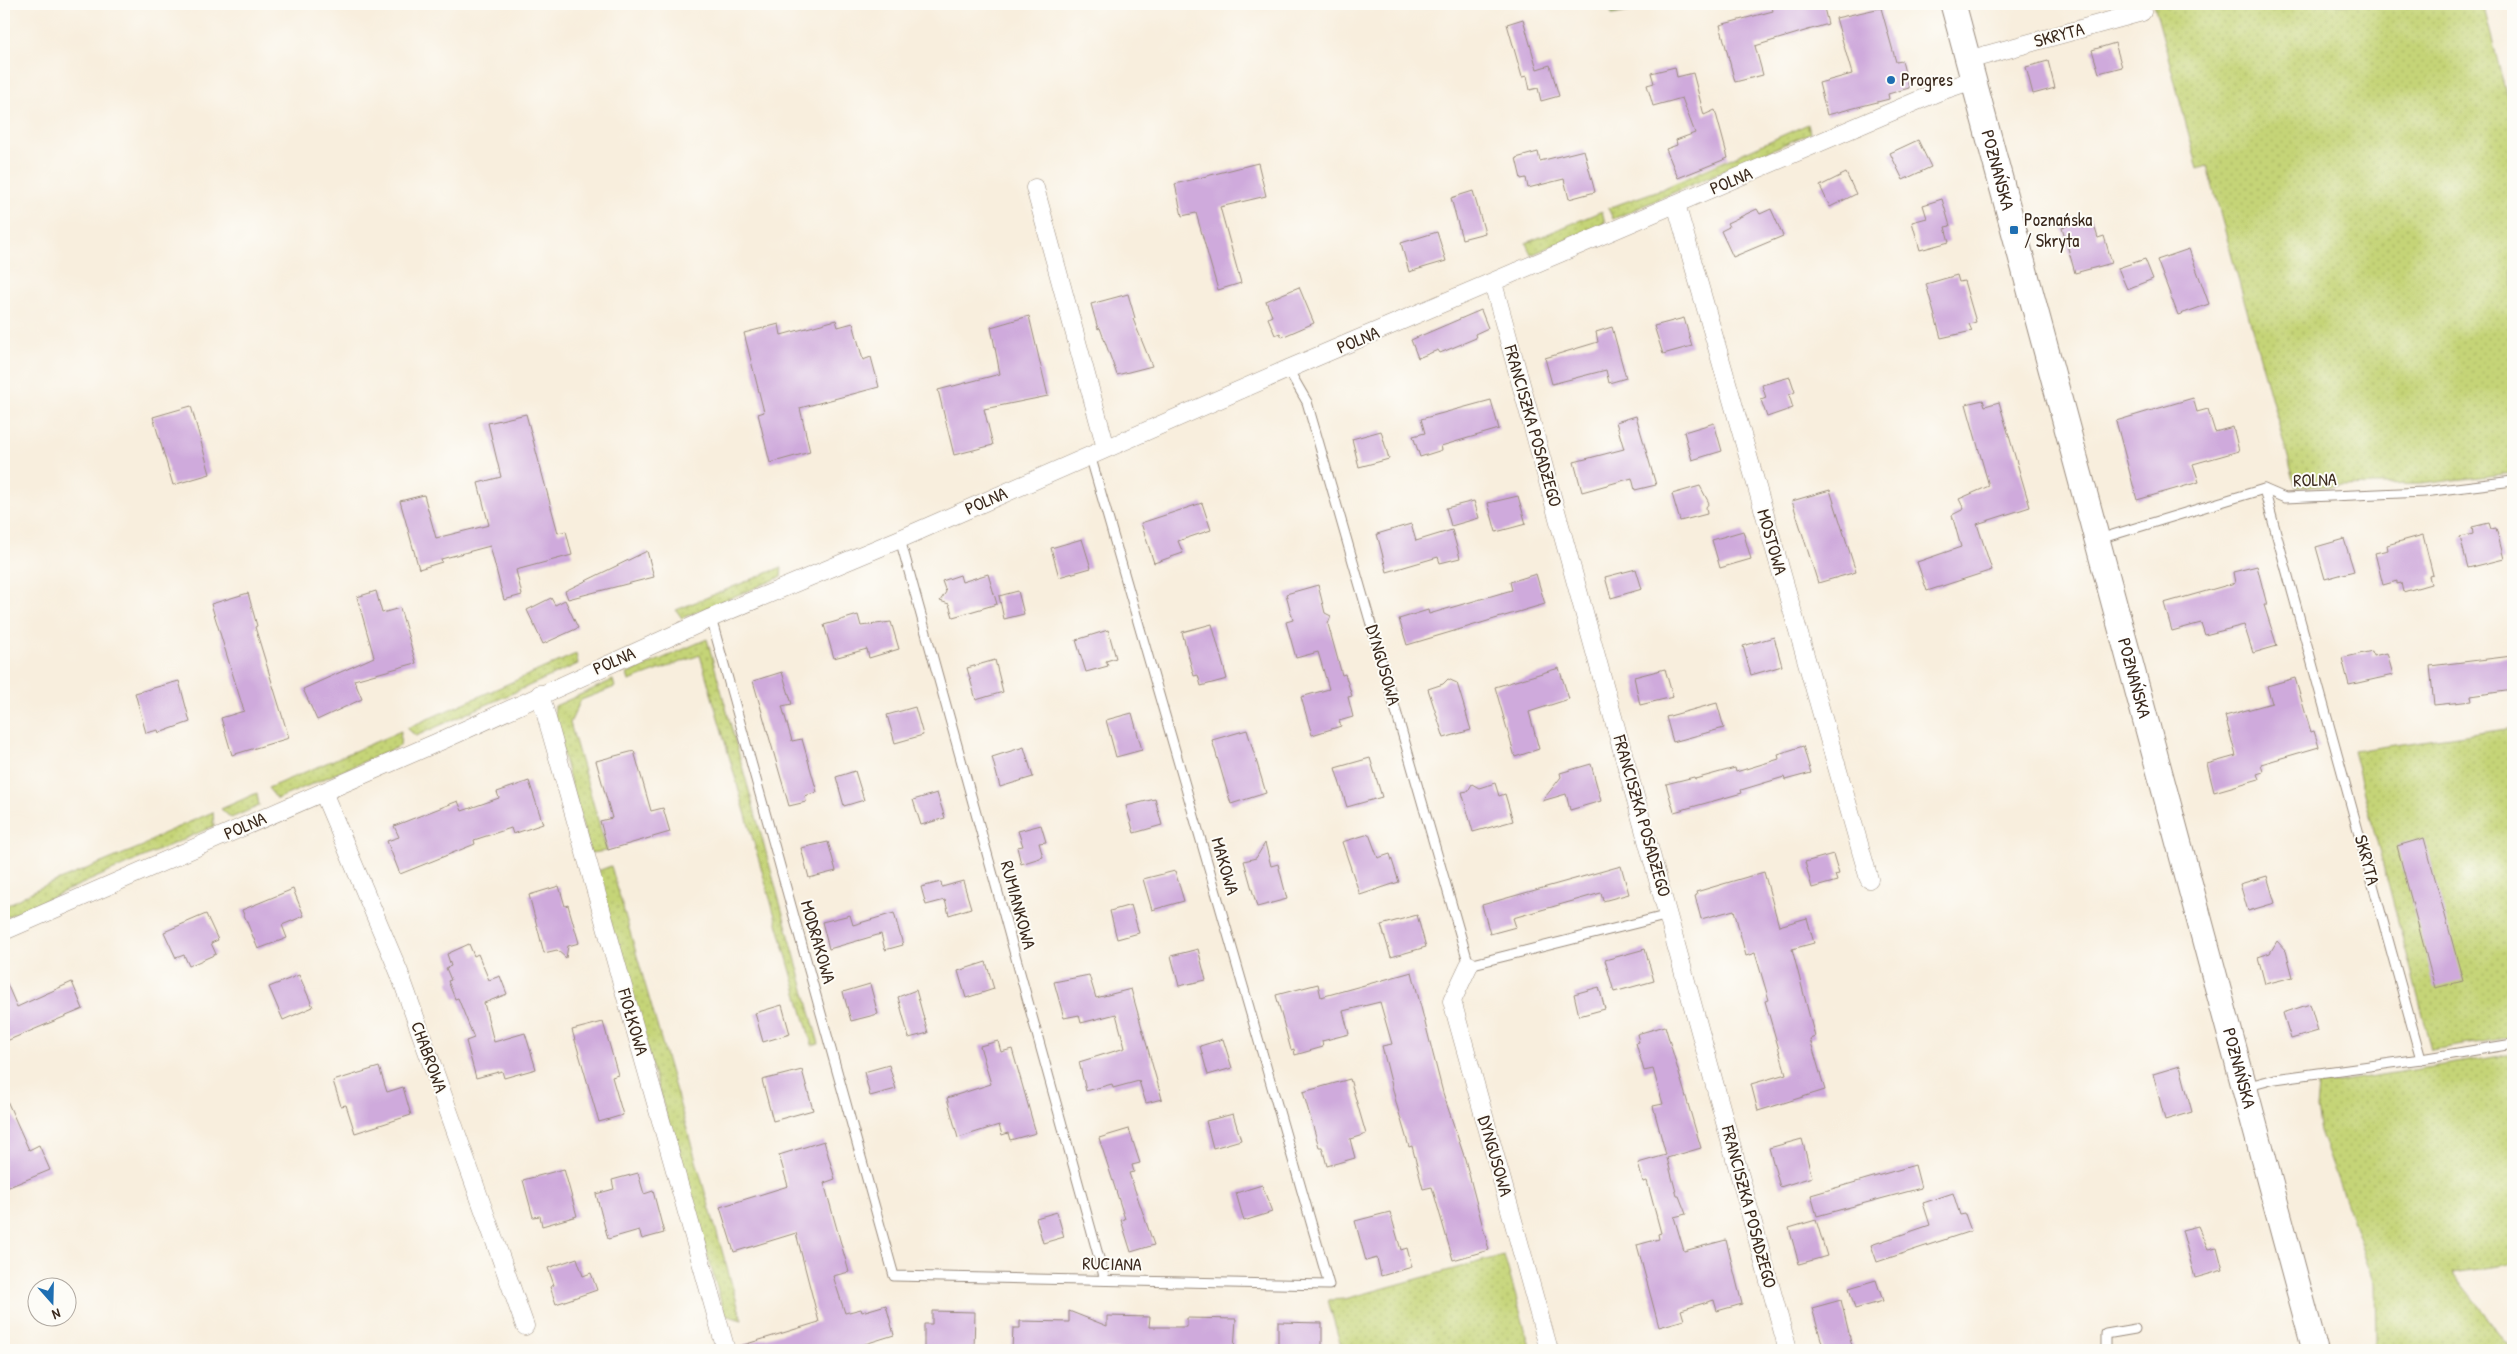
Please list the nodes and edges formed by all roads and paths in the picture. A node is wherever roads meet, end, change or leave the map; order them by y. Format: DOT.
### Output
graph roads {
  1 [pos="1953,4"];
  2 [pos="2140,4"];
  3 [pos="1970,70"];
  4 [pos="1035,188"];
  5 [pos="1676,204"];
  6 [pos="1493,283"];
  7 [pos="1288,369"];
  8 [pos="1106,448"];
  9 [pos="1090,455"];
  10 [pos="2513,481"];
  11 [pos="2264,489"];
  12 [pos="900,539"];
  13 [pos="2097,539"];
  14 [pos="711,618"];
  15 [pos="540,694"];
  16 [pos="323,792"];
  17 [pos="1869,879"];
  18 [pos="1669,915"];
  19 [pos="4,931"];
  20 [pos="1469,965"];
  21 [pos="2513,1044"];
  22 [pos="2421,1059"];
  23 [pos="2244,1088"];
  24 [pos="894,1276"];
  25 [pos="1105,1280"];
  26 [pos="1329,1285"];
  27 [pos="525,1326"];
  28 [pos="2135,1329"];
  29 [pos="726,1350"];
  30 [pos="1549,1350"];
  31 [pos="1788,1350"];
  32 [pos="2106,1350"];
  33 [pos="2315,1350"];
  1 -- 3 [label="main road, POZNAŃSKA"];
  2 -- 3 [label="street, SKRYTA"];
  3 -- 5 [label="street, POLNA"];
  3 -- 13 [label="main road, POZNAŃSKA"];
  4 -- 8 [label="street"];
  5 -- 6 [label="street, POLNA"];
  5 -- 17 [label="street, MOSTOWA"];
  6 -- 7 [label="street, POLNA"];
  6 -- 18 [label="street, FRANCISZKA POSADZEGO"];
  7 -- 8 [label="street, POLNA"];
  7 -- 20 [label="lane, DYNGUSOWA"];
  8 -- 9 [label="street, POLNA"];
  9 -- 12 [label="street, POLNA"];
  9 -- 26 [label="lane, MAKOWA"];
  10 -- 11 [label="lane, ROLNA"];
  11 -- 13 [label="lane"];
  11 -- 22 [label="lane, SKRYTA"];
  12 -- 14 [label="street, POLNA"];
  12 -- 25 [label="lane, RUMIANKOWA"];
  13 -- 23 [label="main road, POZNAŃSKA"];
  14 -- 15 [label="street, POLNA"];
  14 -- 24 [label="lane, MODRAKOWA"];
  15 -- 16 [label="street, POLNA"];
  15 -- 29 [label="street, FIOŁKOWA"];
  16 -- 19 [label="street, POLNA"];
  16 -- 27 [label="street, CHABROWA"];
  18 -- 20 [label="lane"];
  18 -- 31 [label="street, FRANCISZKA POSADZEGO"];
  20 -- 30 [label="street, DYNGUSOWA"];
  21 -- 22 [label="lane"];
  22 -- 23 [label="lane"];
  23 -- 33 [label="main road, POZNAŃSKA"];
  24 -- 25 [label="lane, RUCIANA"];
  25 -- 26 [label="lane, RUCIANA"];
  28 -- 32 [label="lane"];
}
